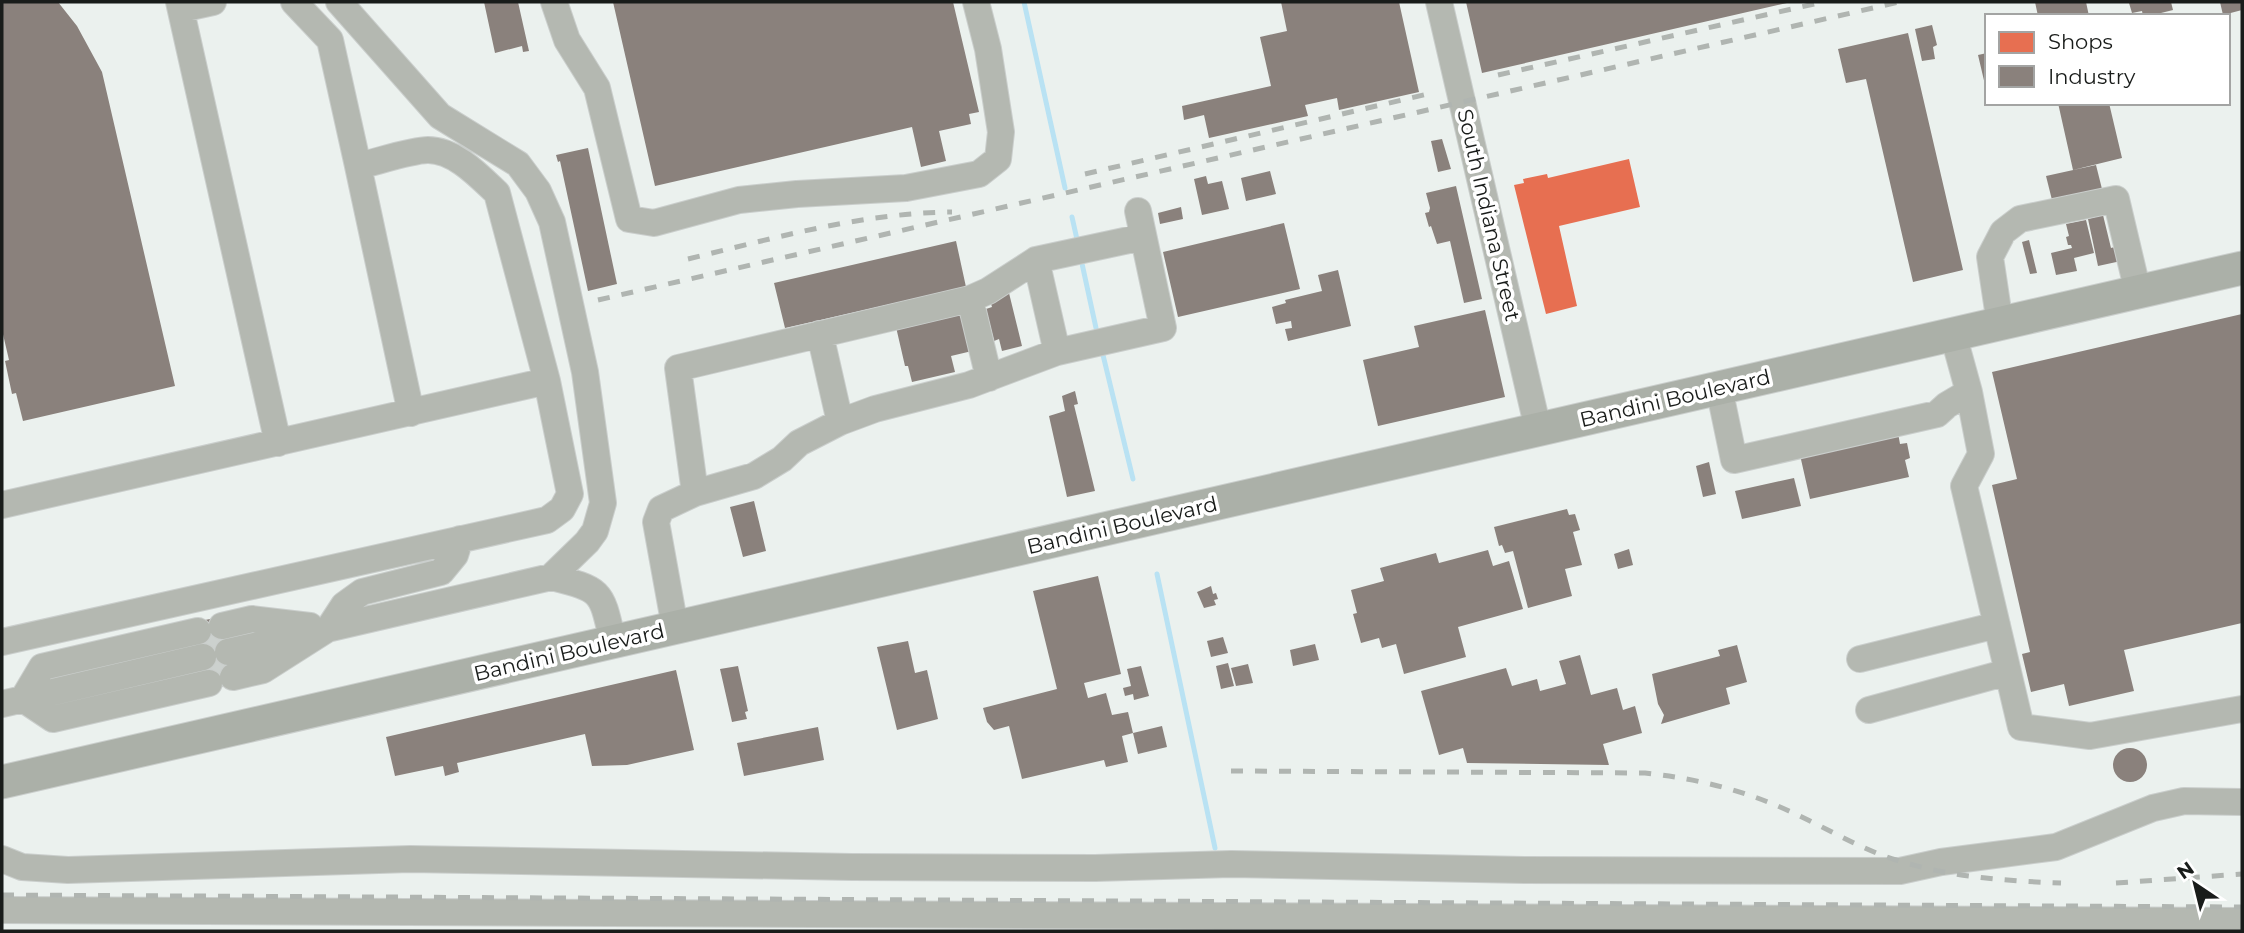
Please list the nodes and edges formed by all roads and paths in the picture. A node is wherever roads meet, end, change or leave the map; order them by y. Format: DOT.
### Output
graph roads {
  1 [pos="214,2"];
  2 [pos="294,2"];
  3 [pos="339,2"];
  4 [pos="554,2"];
  5 [pos="976,2"];
  6 [pos="1439,2"];
  7 [pos="180,5"];
  8 [pos="358,166"];
  9 [pos="1138,211"];
  10 [pos="1143,237"];
  11 [pos="1036,260"];
  12 [pos="2242,268"];
  13 [pos="2138,292"];
  14 [pos="970,299"];
  15 [pos="2000,324"];
  16 [pos="820,334"];
  17 [pos="1953,334"];
  18 [pos="1057,352"];
  19 [pos="989,378"];
  20 [pos="547,382"];
  21 [pos="1719,388"];
  22 [pos="1969,392"];
  23 [pos="411,413"];
  24 [pos="840,422"];
  25 [pos="1538,429"];
  26 [pos="278,443"];
  27 [pos="695,492"];
  28 [pos="2,505"];
  29 [pos="460,539"];
  30 [pos="551,577"];
  31 [pos="1997,625"];
  32 [pos="329,628"];
  33 [pos="675,628"];
  34 [pos="2,642"];
  35 [pos="613,642"];
  36 [pos="216,654"];
  37 [pos="1860,659"];
  38 [pos="2008,672"];
  39 [pos="12,701"];
  40 [pos="2242,709"];
  41 [pos="1869,710"];
  42 [pos="2,782"];
  43 [pos="2242,802"];
  44 [pos="2,859"];
  45 [pos="2,910"];
  46 [pos="2242,921"];
  1 -- 7 [label="street"];
  2 -- 8 [label="street"];
  3 -- 30 [label="street"];
  4 -- 5 [label="street"];
  6 -- 25 [label="street, South Indiana Street"];
  7 -- 26 [label="street"];
  8 -- 20 [label="street"];
  8 -- 23 [label="street"];
  9 -- 10 [label="street"];
  10 -- 11 [label="street"];
  10 -- 18 [label="street"];
  11 -- 14 [label="street"];
  11 -- 18 [label="street"];
  12 -- 13 [label="main road, Bandini Boulevard"];
  13 -- 15 [label="main road, Bandini Boulevard"];
  13 -- 15 [label="street"];
  14 -- 16 [label="street"];
  14 -- 19 [label="street"];
  15 -- 17 [label="main road, Bandini Boulevard"];
  16 -- 24 [label="street"];
  16 -- 27 [label="street"];
  17 -- 21 [label="main road, Bandini Boulevard"];
  17 -- 22 [label="street"];
  18 -- 19 [label="street"];
  19 -- 24 [label="street"];
  20 -- 23 [label="street"];
  20 -- 29 [label="street"];
  21 -- 22 [label="street"];
  21 -- 25 [label="main road, Bandini Boulevard"];
  22 -- 31 [label="street"];
  23 -- 26 [label="street"];
  24 -- 27 [label="street"];
  25 -- 33 [label="main road, Bandini Boulevard"];
  26 -- 28 [label="street"];
  27 -- 33 [label="street"];
  29 -- 32 [label="street"];
  29 -- 34 [label="street"];
  30 -- 32 [label="street"];
  30 -- 35 [label="street"];
  31 -- 37 [label="street"];
  31 -- 38 [label="street"];
  32 -- 36 [label="street"];
  32 -- 36 [label="street"];
  33 -- 35 [label="main road, Bandini Boulevard"];
  35 -- 42 [label="main road, Bandini Boulevard"];
  36 -- 39 [label="street"];
  36 -- 39 [label="street"];
  38 -- 40 [label="street"];
  38 -- 41 [label="street"];
  43 -- 44 [label="street"];
  45 -- 46 [label="street"];
}
